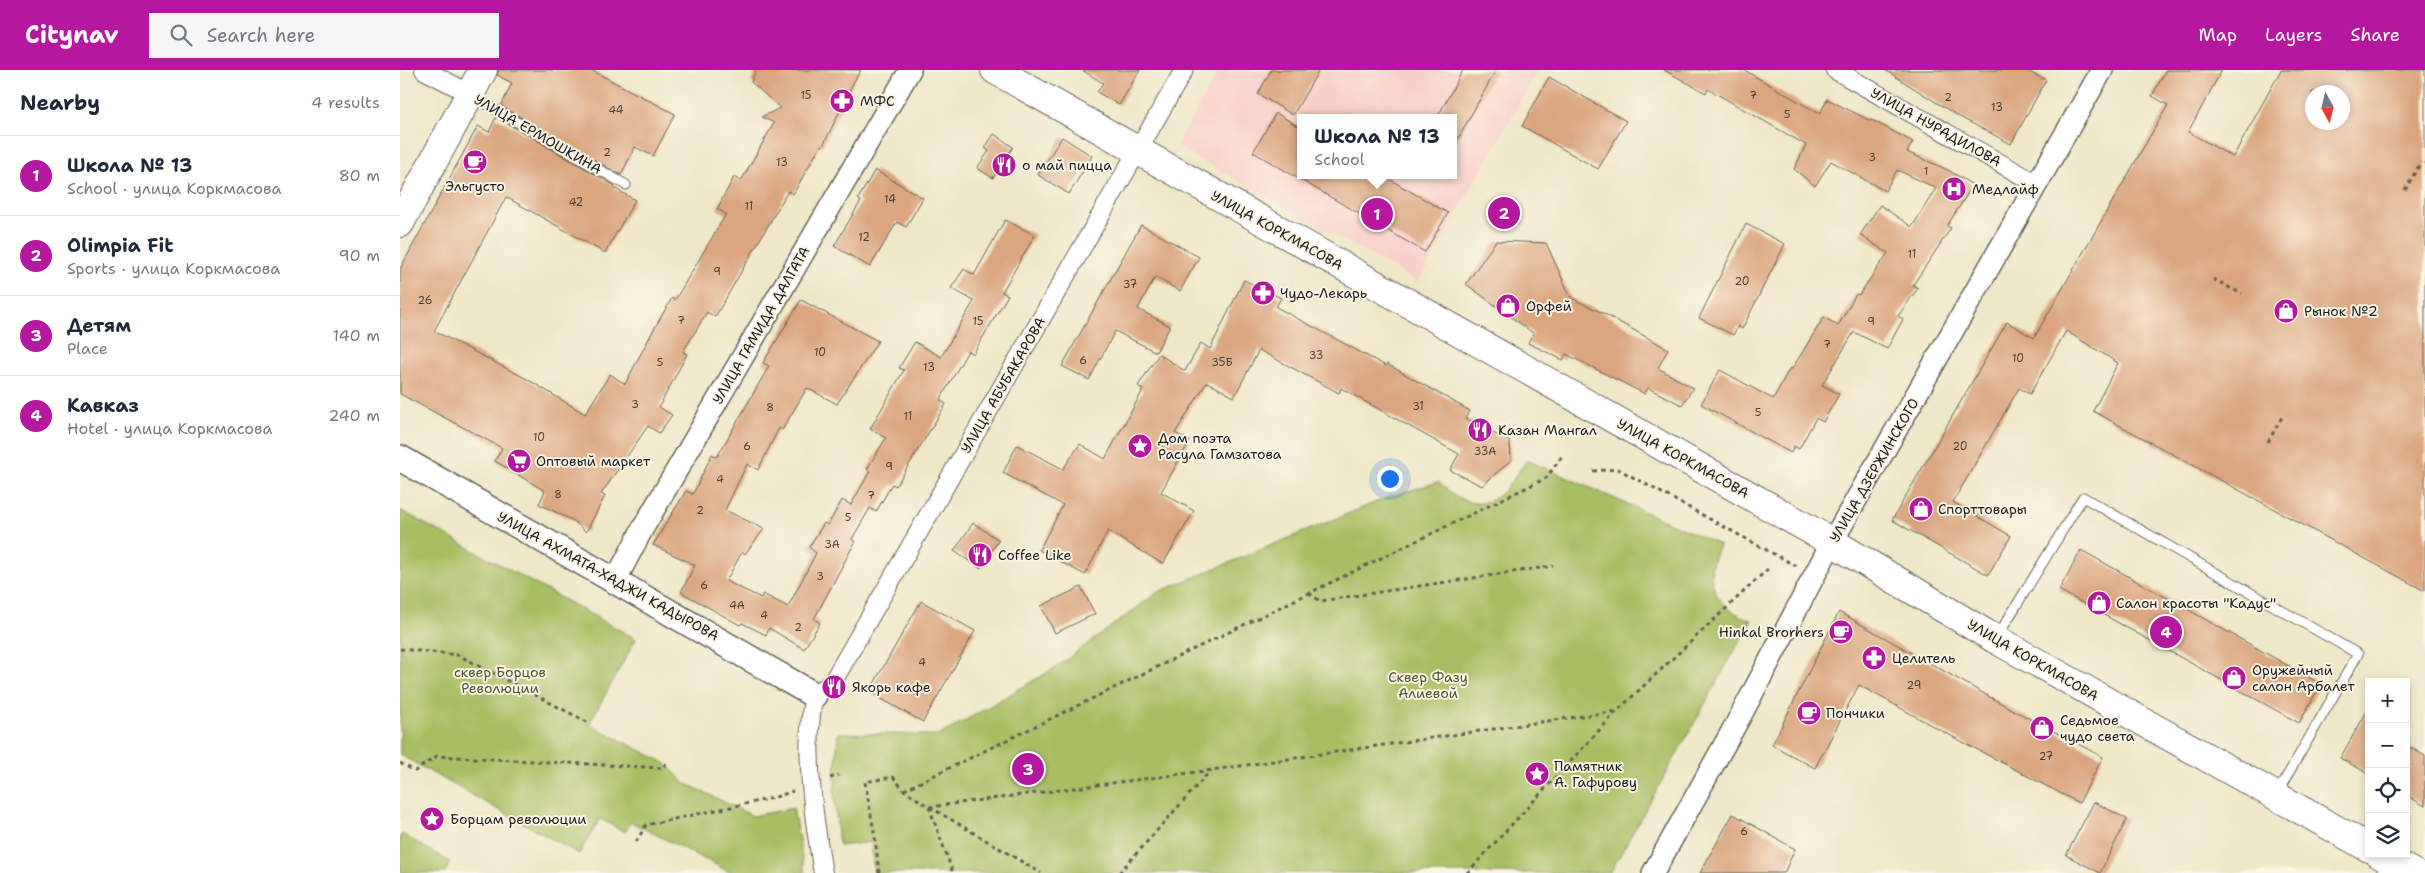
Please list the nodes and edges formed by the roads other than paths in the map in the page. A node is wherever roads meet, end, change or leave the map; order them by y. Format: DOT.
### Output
graph roads {
  1 [pos="424,70"];
  2 [pos="483,70"];
  3 [pos="910,70"];
  4 [pos="995,70"];
  5 [pos="1184,70"];
  6 [pos="1835,70"];
  7 [pos="2102,70"];
  8 [pos="462,83"];
  9 [pos="1138,151"];
  10 [pos="2037,184"];
  11 [pos="626,185"];
  12 [pos="400,189"];
  13 [pos="400,223"];
  14 [pos="400,458"];
  15 [pos="1832,542"];
  16 [pos="615,581"];
  17 [pos="1995,639"];
  18 [pos="814,696"];
  19 [pos="2275,796"];
  20 [pos="2365,846"];
  21 [pos="2386,858"];
  22 [pos="823,873"];
  23 [pos="1653,873"];
  24 [pos="2413,873"];
  1 -- 8 [label="street, УЛИЦА ЕРМОШКИНА"];
  2 -- 8 [label="main road"];
  3 -- 16 [label="street, УЛИЦА ГАМИДА ДАЛГАТА"];
  4 -- 9 [label="main road, УЛИЦА КОРКМАСОВА"];
  5 -- 9 [label="street, УЛИЦА АБУБАКАРОВА"];
  6 -- 10 [label="street, УЛИЦА НУРАДИЛОВА"];
  7 -- 10 [label="street, УЛИЦА ДЗЕРЖИНСКОГО"];
  8 -- 11 [label="lane, УЛИЦА ЕРМОШКИНА"];
  8 -- 12 [label="main road"];
  8 -- 13 [label="main road"];
  9 -- 15 [label="main road, УЛИЦА КОРКМАСОВА"];
  9 -- 18 [label="street, УЛИЦА АБУБАКАРОВА"];
  10 -- 15 [label="street, УЛИЦА ДЗЕРЖИНСКОГО"];
  14 -- 16 [label="main road, УЛИЦА АХМАТА-ХАДЖИ КАДЫРОВА"];
  15 -- 17 [label="main road, УЛИЦА КОРКМАСОВА"];
  15 -- 23 [label="street, УЛИЦА ДЗЕРЖИНСКОГО"];
  16 -- 18 [label="main road, УЛИЦА АХМАТА-ХАДЖИ КАДЫРОВА"];
  17 -- 19 [label="main road, УЛИЦА КОРКМАСОВА"];
  17 -- 19 [label="lane"];
  18 -- 22 [label="street"];
  19 -- 20 [label="main road, УЛИЦА КОРКМАСОВА"];
  21 -- 24 [label="main road"];
}
